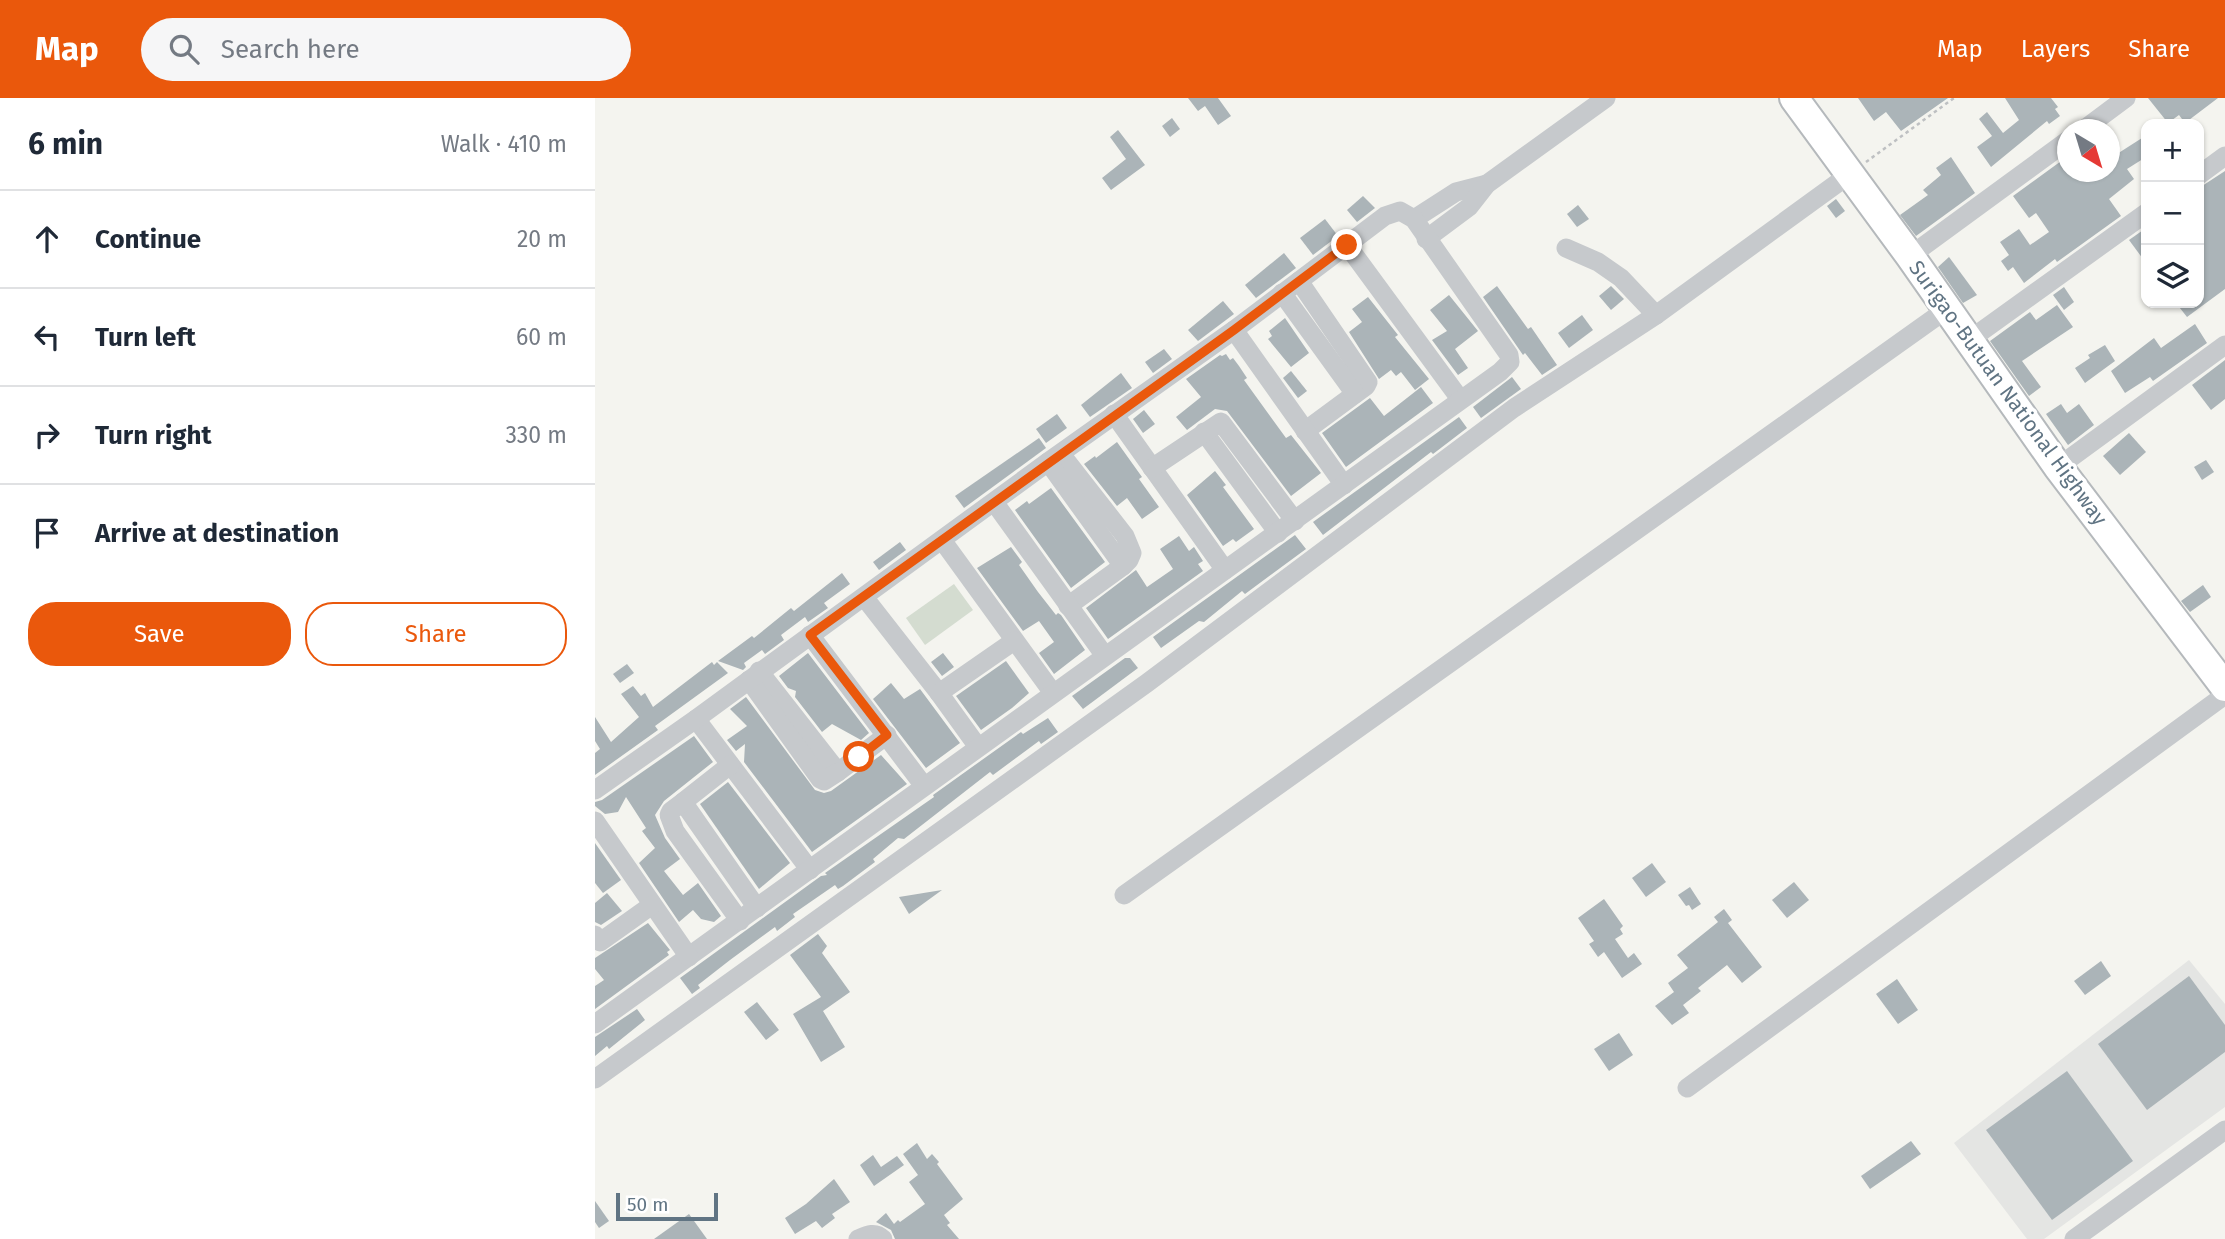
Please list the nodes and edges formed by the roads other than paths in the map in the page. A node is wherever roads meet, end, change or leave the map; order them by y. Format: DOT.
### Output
graph roads {
  1 [pos="1606,98"];
  2 [pos="1794,98"];
  3 [pos="2126,98"];
  4 [pos="2098,119"];
  5 [pos="2057,148"];
  6 [pos="2225,156"];
  7 [pos="2204,171"];
  8 [pos="1850,174"];
  9 [pos="1487,184"];
  10 [pos="2141,217"];
  11 [pos="1414,219"];
  12 [pos="1426,239"];
  13 [pos="1347,245"];
  14 [pos="1566,248"];
  15 [pos="1910,256"];
  16 [pos="1299,281"];
  17 [pos="1282,293"];
  18 [pos="1947,309"];
  19 [pos="1655,315"];
  20 [pos="1234,330"];
  21 [pos="1968,341"];
  22 [pos="2225,345"];
  23 [pos="1355,394"];
  24 [pos="1459,399"];
  25 [pos="1114,414"];
  26 [pos="1305,431"];
  27 [pos="1204,432"];
  28 [pos="1054,458"];
  29 [pos="2059,467"];
  30 [pos="1152,468"];
  31 [pos="1344,485"];
  32 [pos="994,502"];
  33 [pos="1295,521"];
  34 [pos="1278,533"];
  35 [pos="942,540"];
  36 [pos="1226,570"];
  37 [pos="864,597"];
  38 [pos="1069,606"];
  39 [pos="810,635"];
  40 [pos="1014,641"];
  41 [pos="1105,656"];
  42 [pos="754,676"];
  43 [pos="2225,687"];
  44 [pos="939,693"];
  45 [pos="1053,693"];
  46 [pos="2225,695"];
  47 [pos="697,719"];
  48 [pos="887,735"];
  49 [pos="978,747"];
  50 [pos="730,765"];
  51 [pos="924,786"];
  52 [pos="595,790"];
  53 [pos="683,802"];
  54 [pos="595,821"];
  55 [pos="810,870"];
  56 [pos="1124,895"];
  57 [pos="652,905"];
  58 [pos="757,908"];
  59 [pos="740,921"];
  60 [pos="597,941"];
  61 [pos="689,957"];
  62 [pos="595,1024"];
  63 [pos="595,1079"];
  64 [pos="1687,1088"];
  65 [pos="2225,1130"];
  66 [pos="858,1239"];
  67 [pos="883,1239"];
  68 [pos="2074,1239"];
  1 -- 9 [label="street"];
  2 -- 8 [label="highway, Surigao-Butuan National Highway"];
  3 -- 4 [label="street"];
  5 -- 15 [label="street"];
  6 -- 7 [label="street"];
  8 -- 15 [label="highway, Surigao-Butuan National Highway"];
  8 -- 19 [label="street"];
  9 -- 11 [label="street"];
  9 -- 12 [label="street"];
  10 -- 21 [label="street"];
  11 -- 12 [label="street"];
  11 -- 13 [label="street"];
  12 -- 24 [label="street"];
  13 -- 16 [label="street"];
  13 -- 24 [label="street"];
  14 -- 19 [label="street"];
  15 -- 18 [label="highway, Surigao-Butuan National Highway"];
  16 -- 17 [label="street"];
  16 -- 23 [label="street"];
  17 -- 20 [label="street"];
  17 -- 23 [label="street"];
  18 -- 21 [label="highway, Surigao-Butuan National Highway"];
  18 -- 56 [label="street"];
  19 -- 63 [label="street"];
  20 -- 25 [label="street"];
  20 -- 26 [label="street"];
  21 -- 29 [label="highway, Surigao-Butuan National Highway"];
  22 -- 29 [label="street"];
  23 -- 26 [label="street"];
  24 -- 31 [label="street"];
  25 -- 28 [label="street"];
  25 -- 30 [label="street"];
  26 -- 31 [label="street"];
  27 -- 30 [label="street"];
  27 -- 33 [label="street"];
  27 -- 34 [label="street"];
  28 -- 32 [label="street"];
  28 -- 38 [label="street"];
  29 -- 43 [label="highway, Surigao-Butuan National Highway"];
  30 -- 36 [label="street"];
  31 -- 33 [label="street"];
  32 -- 35 [label="street"];
  32 -- 38 [label="street"];
  33 -- 34 [label="street"];
  34 -- 36 [label="street"];
  35 -- 37 [label="street"];
  35 -- 40 [label="street"];
  36 -- 41 [label="street"];
  37 -- 39 [label="street"];
  37 -- 44 [label="street"];
  38 -- 41 [label="street"];
  39 -- 42 [label="street"];
  39 -- 48 [label="street"];
  40 -- 44 [label="street"];
  40 -- 45 [label="street"];
  41 -- 45 [label="street"];
  42 -- 47 [label="street"];
  42 -- 48 [label="street"];
  44 -- 49 [label="street"];
  45 -- 49 [label="street"];
  46 -- 64 [label="street"];
  47 -- 50 [label="street"];
  47 -- 52 [label="street"];
  48 -- 51 [label="street"];
  49 -- 51 [label="street"];
  50 -- 53 [label="street"];
  50 -- 55 [label="street"];
  51 -- 55 [label="street"];
  53 -- 58 [label="street"];
  53 -- 59 [label="street"];
  54 -- 57 [label="street"];
  55 -- 58 [label="street"];
  57 -- 60 [label="street"];
  57 -- 61 [label="street"];
  58 -- 59 [label="street"];
  59 -- 61 [label="street"];
  61 -- 62 [label="street"];
  65 -- 68 [label="street"];
  66 -- 67 [label="street"];
}
